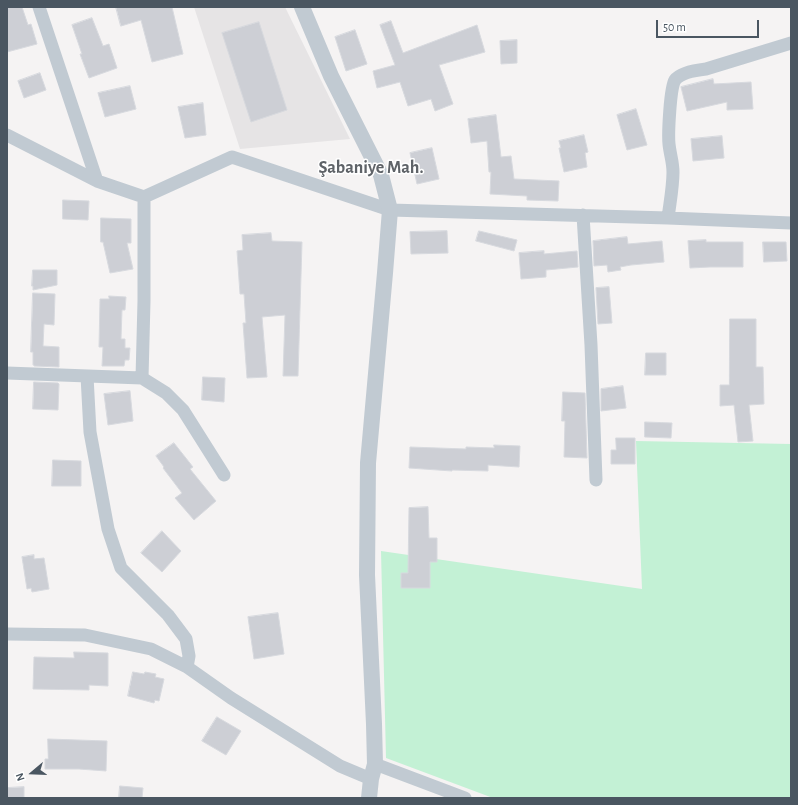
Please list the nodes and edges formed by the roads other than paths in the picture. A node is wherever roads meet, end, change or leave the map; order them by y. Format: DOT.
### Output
graph roads {
  1 [pos="39,7"];
  2 [pos="302,7"];
  3 [pos="791,43"];
  4 [pos="7,135"];
  5 [pos="97,181"];
  6 [pos="144,197"];
  7 [pos="390,210"];
  8 [pos="583,215"];
  9 [pos="668,218"];
  10 [pos="791,223"];
  11 [pos="7,373"];
  12 [pos="87,376"];
  13 [pos="142,378"];
  14 [pos="224,475"];
  15 [pos="596,480"];
  16 [pos="7,634"];
  17 [pos="187,667"];
  18 [pos="373,771"];
  19 [pos="369,798"];
  20 [pos="465,798"];
  1 -- 5 [label="street"];
  2 -- 7 [label="street"];
  3 -- 9 [label="street"];
  4 -- 5 [label="street"];
  5 -- 6 [label="street"];
  6 -- 7 [label="street"];
  6 -- 13 [label="street"];
  7 -- 8 [label="street"];
  7 -- 18 [label="street"];
  8 -- 9 [label="street"];
  8 -- 15 [label="street"];
  9 -- 10 [label="street"];
  11 -- 12 [label="street"];
  12 -- 13 [label="street"];
  12 -- 17 [label="street"];
  13 -- 14 [label="street"];
  16 -- 17 [label="street"];
  17 -- 18 [label="street"];
  18 -- 19 [label="street"];
  18 -- 20 [label="street"];
}
